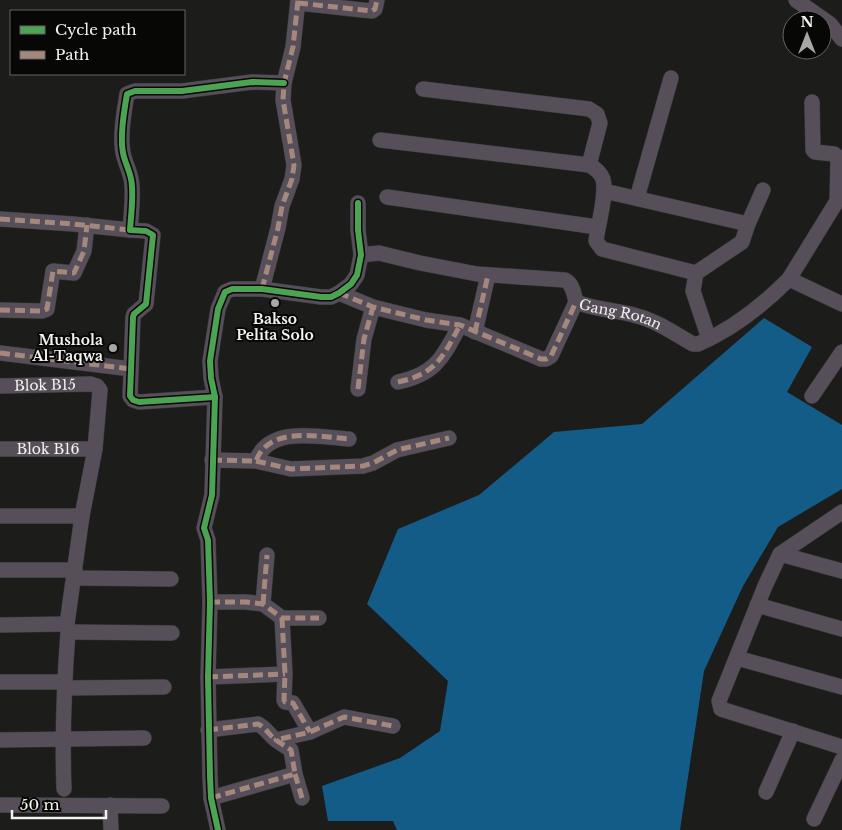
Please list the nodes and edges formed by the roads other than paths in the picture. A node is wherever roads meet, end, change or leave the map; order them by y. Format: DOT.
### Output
graph roads {
  1 [pos="377,0"];
  2 [pos="796,0"];
  3 [pos="298,2"];
  4 [pos="842,39"];
  5 [pos="671,78"];
  6 [pos="284,83"];
  7 [pos="423,89"];
  8 [pos="812,102"];
  9 [pos="380,140"];
  10 [pos="589,165"];
  11 [pos="763,190"];
  12 [pos="604,191"];
  13 [pos="387,198"];
  14 [pos="637,198"];
  15 [pos="839,200"];
  16 [pos="358,204"];
  17 [pos="0,219"];
  18 [pos="748,224"];
  19 [pos="87,225"];
  20 [pos="598,227"];
  21 [pos="130,230"];
  22 [pos="361,255"];
  23 [pos="696,273"];
  24 [pos="488,275"];
  25 [pos="788,279"];
  26 [pos="262,289"];
  27 [pos="339,293"];
  28 [pos="576,302"];
  29 [pos="842,304"];
  30 [pos="373,307"];
  31 [pos="0,310"];
  32 [pos="460,325"];
  33 [pos="474,332"];
  34 [pos="709,339"];
  35 [pos="842,352"];
  36 [pos="0,353"];
  37 [pos="130,369"];
  38 [pos="398,382"];
  39 [pos="0,386"];
  40 [pos="358,390"];
  41 [pos="812,396"];
  42 [pos="215,397"];
  43 [pos="449,438"];
  44 [pos="349,439"];
  45 [pos="0,449"];
  46 [pos="95,450"];
  47 [pos="212,460"];
  48 [pos="256,461"];
  49 [pos="842,512"];
  50 [pos="0,516"];
  51 [pos="82,516"];
  52 [pos="780,554"];
  53 [pos="267,555"];
  54 [pos="0,570"];
  55 [pos="842,570"];
  56 [pos="75,574"];
  57 [pos="171,579"];
  58 [pos="210,602"];
  59 [pos="263,604"];
  60 [pos="758,605"];
  61 [pos="282,618"];
  62 [pos="319,618"];
  63 [pos="0,624"];
  64 [pos="68,628"];
  65 [pos="842,629"];
  66 [pos="172,633"];
  67 [pos="737,658"];
  68 [pos="285,674"];
  69 [pos="208,677"];
  70 [pos="0,682"];
  71 [pos="64,685"];
  72 [pos="164,687"];
  73 [pos="842,687"];
  74 [pos="393,726"];
  75 [pos="208,730"];
  76 [pos="793,731"];
  77 [pos="310,732"];
  78 [pos="144,738"];
  79 [pos="0,740"];
  80 [pos="62,740"];
  81 [pos="276,740"];
  82 [pos="842,747"];
  83 [pos="842,760"];
  84 [pos="295,774"];
  85 [pos="64,789"];
  86 [pos="766,792"];
  87 [pos="211,798"];
  88 [pos="302,798"];
  89 [pos="0,805"];
  90 [pos="110,805"];
  91 [pos="162,806"];
  92 [pos="814,819"];
  93 [pos="111,830"];
  94 [pos="218,830"];
  1 -- 3 [label="street"];
  2 -- 4 [label="street"];
  3 -- 6 [label="street"];
  5 -- 14 [label="street"];
  6 -- 21 [label="street"];
  6 -- 26 [label="street"];
  7 -- 10 [label="street"];
  8 -- 15 [label="street"];
  9 -- 10 [label="street"];
  10 -- 12 [label="street"];
  11 -- 18 [label="street"];
  12 -- 14 [label="street"];
  12 -- 20 [label="street"];
  13 -- 20 [label="street"];
  14 -- 18 [label="street"];
  15 -- 25 [label="street, Gang Rotan"];
  16 -- 22 [label="street"];
  17 -- 19 [label="street"];
  18 -- 23 [label="street"];
  19 -- 21 [label="street"];
  19 -- 31 [label="street"];
  20 -- 23 [label="street"];
  21 -- 37 [label="street"];
  22 -- 24 [label="street, Gang Rotan"];
  22 -- 27 [label="street"];
  23 -- 34 [label="street"];
  24 -- 28 [label="street, Gang Rotan"];
  24 -- 33 [label="street"];
  25 -- 29 [label="street"];
  25 -- 34 [label="street, Gang Rotan"];
  26 -- 27 [label="street"];
  26 -- 42 [label="street"];
  27 -- 30 [label="street"];
  28 -- 33 [label="street"];
  28 -- 34 [label="street, Gang Rotan"];
  30 -- 32 [label="street"];
  30 -- 40 [label="street"];
  32 -- 33 [label="street"];
  32 -- 38 [label="street"];
  35 -- 41 [label="street"];
  36 -- 37 [label="street"];
  37 -- 42 [label="street"];
  39 -- 46 [label="street, Blok B15"];
  42 -- 47 [label="street"];
  43 -- 48 [label="street"];
  44 -- 48 [label="street"];
  45 -- 46 [label="street, Blok B16"];
  46 -- 51 [label="street"];
  47 -- 48 [label="street"];
  47 -- 58 [label="street"];
  49 -- 52 [label="street"];
  50 -- 51 [label="street"];
  51 -- 56 [label="street"];
  52 -- 55 [label="street"];
  52 -- 60 [label="street"];
  53 -- 59 [label="street"];
  54 -- 56 [label="street"];
  56 -- 57 [label="street"];
  56 -- 64 [label="street"];
  58 -- 59 [label="street"];
  58 -- 69 [label="street"];
  59 -- 61 [label="street"];
  60 -- 65 [label="street"];
  60 -- 67 [label="street"];
  61 -- 62 [label="street"];
  61 -- 68 [label="street"];
  63 -- 64 [label="street"];
  64 -- 66 [label="street"];
  64 -- 71 [label="street"];
  67 -- 73 [label="street"];
  67 -- 76 [label="street"];
  68 -- 69 [label="street"];
  68 -- 77 [label="street"];
  69 -- 75 [label="street"];
  70 -- 71 [label="street"];
  71 -- 72 [label="street"];
  71 -- 80 [label="street"];
  74 -- 77 [label="street"];
  75 -- 81 [label="street"];
  75 -- 87 [label="street"];
  76 -- 82 [label="street"];
  76 -- 86 [label="street"];
  77 -- 81 [label="street"];
  78 -- 80 [label="street"];
  79 -- 80 [label="street"];
  80 -- 85 [label="street"];
  81 -- 84 [label="street"];
  83 -- 92 [label="street"];
  84 -- 87 [label="street"];
  84 -- 88 [label="street"];
  87 -- 94 [label="street"];
  89 -- 90 [label="street"];
  90 -- 91 [label="street"];
  90 -- 93 [label="street"];
}
